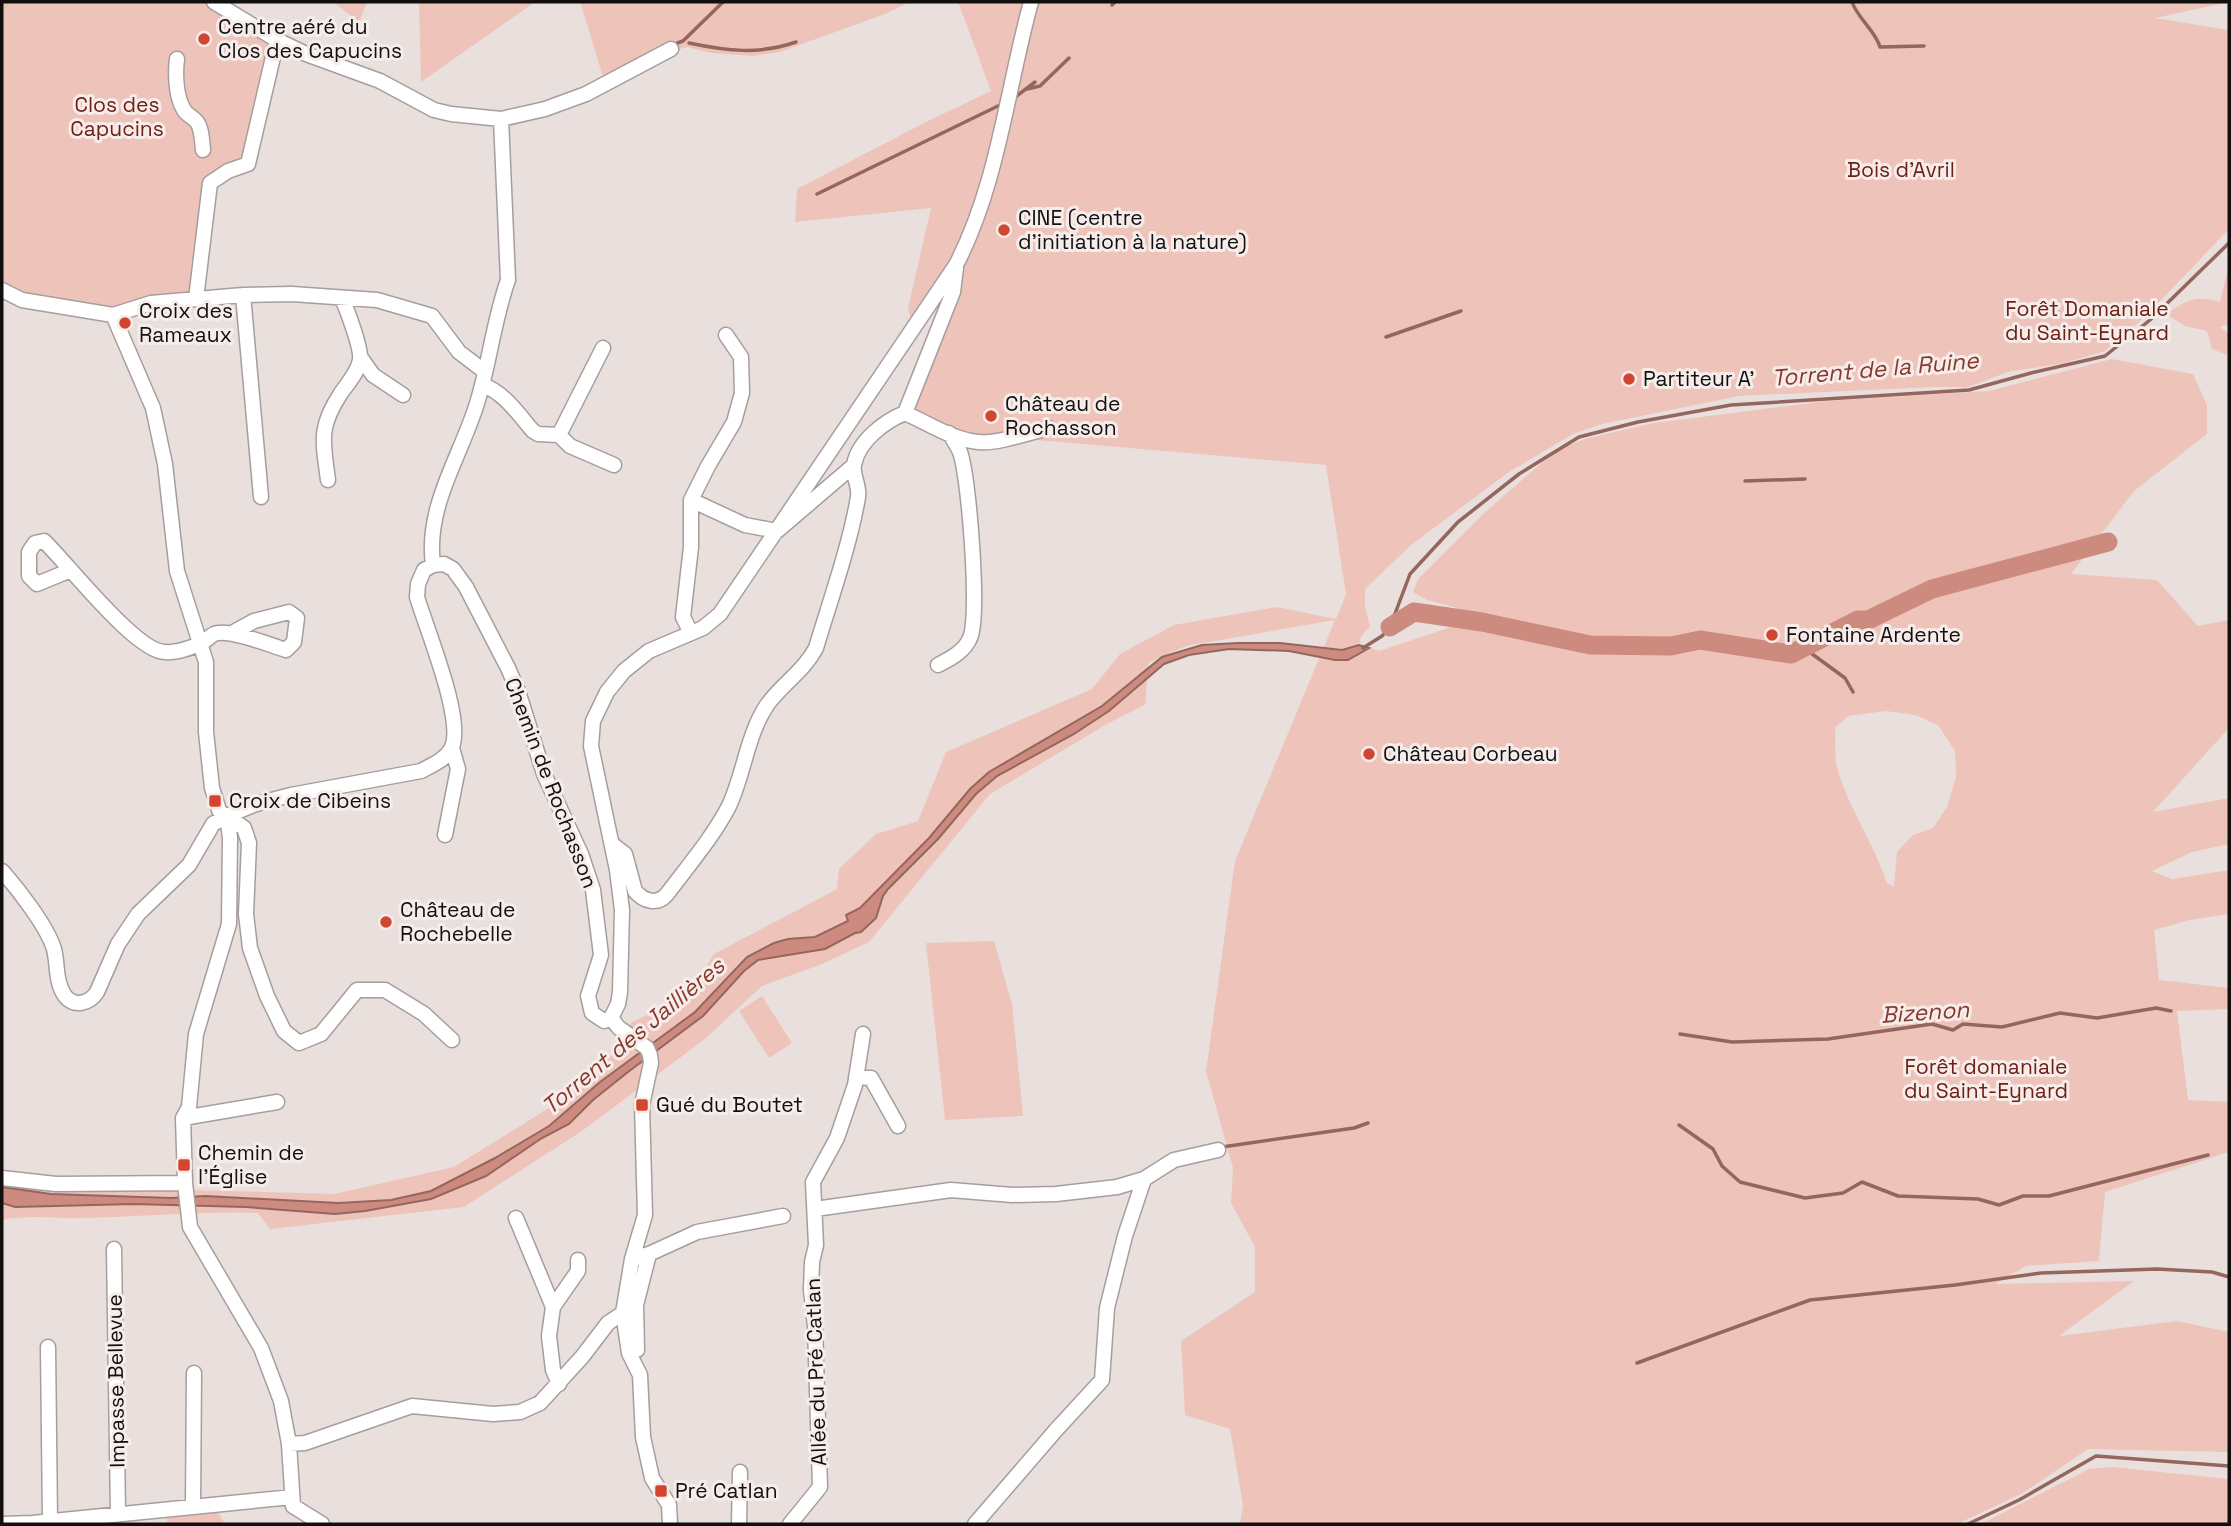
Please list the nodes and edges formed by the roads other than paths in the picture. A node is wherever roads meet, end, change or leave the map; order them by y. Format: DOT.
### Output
graph roads {
  1 [pos="214,2"];
  2 [pos="1031,2"];
  3 [pos="277,40"];
  4 [pos="671,49"];
  5 [pos="177,59"];
  6 [pos="501,119"];
  7 [pos="204,150"];
  8 [pos="957,265"];
  9 [pos="2,290"];
  10 [pos="243,295"];
  11 [pos="342,298"];
  12 [pos="196,299"];
  13 [pos="113,315"];
  14 [pos="726,335"];
  15 [pos="603,348"];
  16 [pos="360,358"];
  17 [pos="483,378"];
  18 [pos="403,395"];
  19 [pos="905,413"];
  20 [pos="1049,428"];
  21 [pos="949,433"];
  22 [pos="559,435"];
  23 [pos="614,465"];
  24 [pos="853,466"];
  25 [pos="328,480"];
  26 [pos="261,497"];
  27 [pos="691,500"];
  28 [pos="777,531"];
  29 [pos="433,565"];
  30 [pos="71,570"];
  31 [pos="234,632"];
  32 [pos="691,633"];
  33 [pos="201,644"];
  34 [pos="938,665"];
  35 [pos="452,748"];
  36 [pos="226,816"];
  37 [pos="445,835"];
  38 [pos="612,844"];
  39 [pos="2,872"];
  40 [pos="611,1018"];
  41 [pos="863,1034"];
  42 [pos="452,1040"];
  43 [pos="856,1077"];
  44 [pos="277,1102"];
  45 [pos="183,1118"];
  46 [pos="898,1126"];
  47 [pos="1218,1150"];
  48 [pos="2,1178"];
  49 [pos="1144,1179"];
  50 [pos="185,1186"];
  51 [pos="815,1209"];
  52 [pos="783,1216"];
  53 [pos="516,1218"];
  54 [pos="114,1249"];
  55 [pos="649,1254"];
  56 [pos="632,1259"];
  57 [pos="578,1260"];
  58 [pos="553,1307"];
  59 [pos="623,1312"];
  60 [pos="48,1348"];
  61 [pos="644,1363"];
  62 [pos="194,1373"];
  63 [pos="559,1384"];
  64 [pos="289,1444"];
  65 [pos="740,1472"];
  66 [pos="292,1497"];
  67 [pos="193,1506"];
  68 [pos="118,1513"];
  69 [pos="50,1521"];
  70 [pos="2,1524"];
  71 [pos="33,1524"];
  72 [pos="322,1524"];
  73 [pos="670,1524"];
  74 [pos="740,1524"];
  75 [pos="790,1524"];
  76 [pos="975,1524"];
  1 -- 3 [label="street"];
  2 -- 8 [label="street, Chemin de Rochasson"];
  3 -- 6 [label="street"];
  3 -- 12 [label="street"];
  4 -- 6 [label="street"];
  5 -- 7 [label="street"];
  6 -- 17 [label="street"];
  8 -- 19 [label="street"];
  8 -- 28 [label="street, Chemin de Rochasson"];
  9 -- 13 [label="street"];
  10 -- 11 [label="street"];
  10 -- 12 [label="street"];
  10 -- 26 [label="street"];
  11 -- 16 [label="street"];
  11 -- 17 [label="street"];
  12 -- 13 [label="street"];
  13 -- 33 [label="street"];
  14 -- 27 [label="street"];
  15 -- 22 [label="street"];
  16 -- 18 [label="street"];
  16 -- 25 [label="street"];
  17 -- 22 [label="street"];
  17 -- 29 [label="street"];
  19 -- 21 [label="street"];
  19 -- 24 [label="street"];
  20 -- 21 [label="street"];
  21 -- 34 [label="street"];
  22 -- 23 [label="street"];
  24 -- 28 [label="street"];
  24 -- 38 [label="street"];
  27 -- 28 [label="street"];
  27 -- 32 [label="street"];
  28 -- 32 [label="street, Chemin de Rochasson"];
  29 -- 35 [label="street"];
  29 -- 40 [label="street, Chemin de Rochasson"];
  30 -- 33 [label="street"];
  31 -- 33 [label="street"];
  32 -- 38 [label="street, Chemin de Rochasson"];
  33 -- 36 [label="street"];
  35 -- 36 [label="street"];
  35 -- 37 [label="street"];
  36 -- 39 [label="street"];
  36 -- 42 [label="street"];
  36 -- 45 [label="street"];
  38 -- 40 [label="street, Chemin de Rochasson"];
  40 -- 56 [label="street"];
  41 -- 43 [label="street, Allée du Pré Catlan"];
  43 -- 46 [label="street"];
  43 -- 51 [label="street, Allée du Pré Catlan"];
  44 -- 45 [label="street"];
  45 -- 50 [label="street"];
  47 -- 49 [label="street"];
  48 -- 50 [label="street"];
  49 -- 51 [label="street"];
  49 -- 76 [label="street"];
  50 -- 64 [label="street"];
  51 -- 75 [label="street, Allée du Pré Catlan"];
  52 -- 55 [label="street"];
  53 -- 58 [label="street"];
  54 -- 68 [label="street, Impasse Bellevue"];
  55 -- 56 [label="street"];
  55 -- 61 [label="street"];
  56 -- 59 [label="street"];
  57 -- 58 [label="street"];
  58 -- 63 [label="street"];
  59 -- 63 [label="street"];
  59 -- 73 [label="street"];
  60 -- 69 [label="street"];
  62 -- 67 [label="street"];
  63 -- 64 [label="street"];
  64 -- 66 [label="street"];
  65 -- 74 [label="street"];
  66 -- 67 [label="street"];
  66 -- 72 [label="street"];
  67 -- 68 [label="street"];
  68 -- 69 [label="street"];
  69 -- 71 [label="street"];
  70 -- 71 [label="street"];
}
